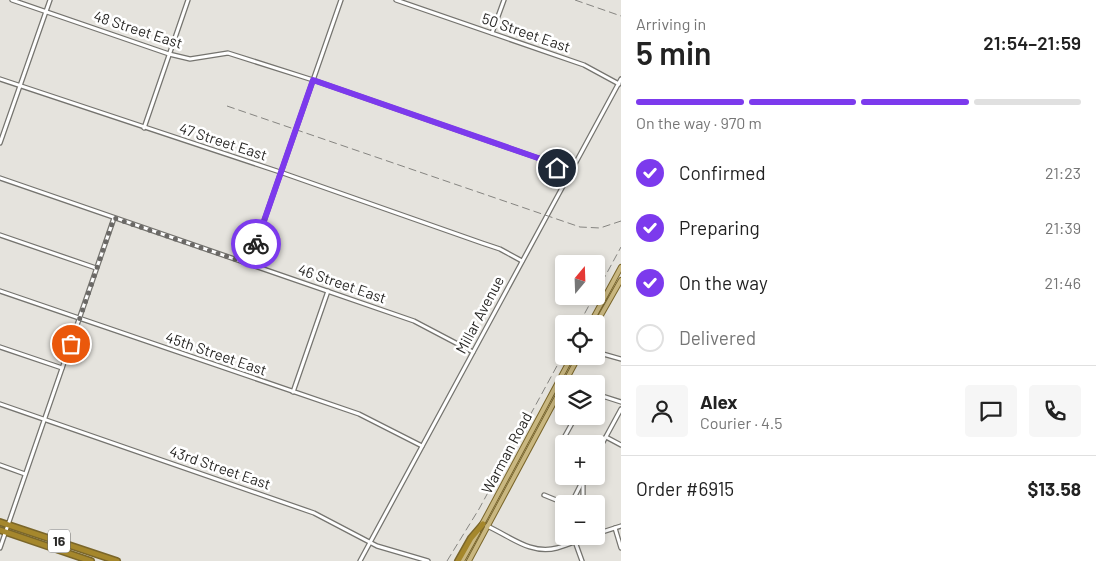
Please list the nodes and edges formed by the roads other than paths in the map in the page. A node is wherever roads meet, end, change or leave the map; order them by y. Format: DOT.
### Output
graph roads {
  1 [pos="12,0"];
  2 [pos="50,0"];
  3 [pos="188,0"];
  4 [pos="341,0"];
  5 [pos="396,0"];
  6 [pos="504,0"];
  7 [pos="46,12"];
  8 [pos="492,33"];
  9 [pos="170,54"];
  10 [pos="0,79"];
  11 [pos="621,79"];
  12 [pos="313,80"];
  13 [pos="618,84"];
  14 [pos="20,86"];
  15 [pos="144,128"];
  16 [pos="0,143"];
  17 [pos="280,172"];
  18 [pos="570,175"];
  19 [pos="0,178"];
  20 [pos="114,218"];
  21 [pos="0,235"];
  22 [pos="522,261"];
  23 [pos="249,264"];
  24 [pos="621,267"];
  25 [pos="97,268"];
  26 [pos="621,280"];
  27 [pos="621,285"];
  28 [pos="616,289"];
  29 [pos="0,291"];
  30 [pos="328,291"];
  31 [pos="596,315"];
  32 [pos="599,315"];
  33 [pos="79,318"];
  34 [pos="0,347"];
  35 [pos="473,352"];
  36 [pos="605,355"];
  37 [pos="621,359"];
  38 [pos="567,365"];
  39 [pos="573,365"];
  40 [pos="62,368"];
  41 [pos="293,392"];
  42 [pos="605,397"];
  43 [pos="621,402"];
  44 [pos="0,404"];
  45 [pos="621,409"];
  46 [pos="44,420"];
  47 [pos="606,437"];
  48 [pos="621,445"];
  49 [pos="422,446"];
  50 [pos="0,465"];
  51 [pos="26,474"];
  52 [pos="544,495"];
  53 [pos="555,500"];
  54 [pos="0,522"];
  55 [pos="8,525"];
  56 [pos="485,525"];
  57 [pos="621,526"];
  58 [pos="615,528"];
  59 [pos="3,531"];
  60 [pos="605,531"];
  61 [pos="370,542"];
  62 [pos="565,545"];
  63 [pos="576,545"];
  64 [pos="0,548"];
  65 [pos="621,548"];
  66 [pos="91,561"];
  67 [pos="117,561"];
  68 [pos="360,561"];
  69 [pos="428,561"];
  70 [pos="458,561"];
  71 [pos="462,561"];
  72 [pos="469,561"];
  73 [pos="582,561"];
  1 -- 7 [label="street, 48 Street East"];
  2 -- 7 [label="street"];
  3 -- 9 [label="street"];
  4 -- 12 [label="street"];
  5 -- 8 [label="street, 50 Street East"];
  6 -- 8 [label="street"];
  7 -- 9 [label="street, 48 Street East"];
  7 -- 14 [label="street"];
  8 -- 13 [label="street, 50 Street East"];
  9 -- 12 [label="street, 48 Street East"];
  9 -- 15 [label="street"];
  10 -- 14 [label="street, 47 Street East"];
  11 -- 13 [label="street, Millar Avenue"];
  12 -- 17 [label="street"];
  12 -- 18 [label="street, 48 Street East"];
  13 -- 18 [label="street, Millar Avenue"];
  14 -- 15 [label="street, 47 Street East"];
  14 -- 16 [label="street"];
  15 -- 17 [label="street, 47 Street East"];
  17 -- 22 [label="street, 47 Street East"];
  17 -- 23 [label="street"];
  18 -- 22 [label="street, Millar Avenue"];
  19 -- 20 [label="street, 46 Street East"];
  20 -- 23 [label="street, 46 Street East"];
  20 -- 25 [label="street"];
  21 -- 25 [label="street"];
  22 -- 35 [label="street, Millar Avenue"];
  23 -- 30 [label="street, 46 Street East"];
  24 -- 31 [label="main road"];
  25 -- 33 [label="street"];
  26 -- 28 [label="main road"];
  27 -- 28 [label="main road"];
  28 -- 32 [label="main road"];
  29 -- 33 [label="street, 45th Street East"];
  30 -- 35 [label="street, 46 Street East"];
  30 -- 41 [label="street"];
  33 -- 40 [label="street"];
  33 -- 41 [label="street, 45th Street East"];
  34 -- 40 [label="street"];
  35 -- 49 [label="street, Millar Avenue"];
  36 -- 37 [label="street"];
  38 -- 56 [label="main road, Warman Road"];
  39 -- 56 [label="main road, Warman Road"];
  40 -- 46 [label="street"];
  41 -- 49 [label="street, 45th Street East"];
  42 -- 43 [label="street"];
  44 -- 46 [label="street, 43rd Street East"];
  45 -- 47 [label="street"];
  46 -- 51 [label="street"];
  46 -- 61 [label="street, 43rd Street East"];
  47 -- 48 [label="street"];
  49 -- 61 [label="street, Millar Avenue"];
  50 -- 51 [label="street"];
  51 -- 55 [label="street"];
  52 -- 53 [label="street"];
  54 -- 55 [label="highway, 16"];
  55 -- 59 [label="street"];
  55 -- 67 [label="highway, 16"];
  56 -- 62 [label="street"];
  56 -- 70 [label="highway"];
  56 -- 71 [label="main road, Warman Road"];
  56 -- 72 [label="main road, Warman Road"];
  57 -- 58 [label="street"];
  58 -- 60 [label="street"];
  58 -- 65 [label="street"];
  59 -- 64 [label="street"];
  59 -- 66 [label="highway, 16"];
  61 -- 68 [label="street, Millar Avenue"];
  61 -- 69 [label="street, 43rd Street East"];
  63 -- 73 [label="street"];
}
